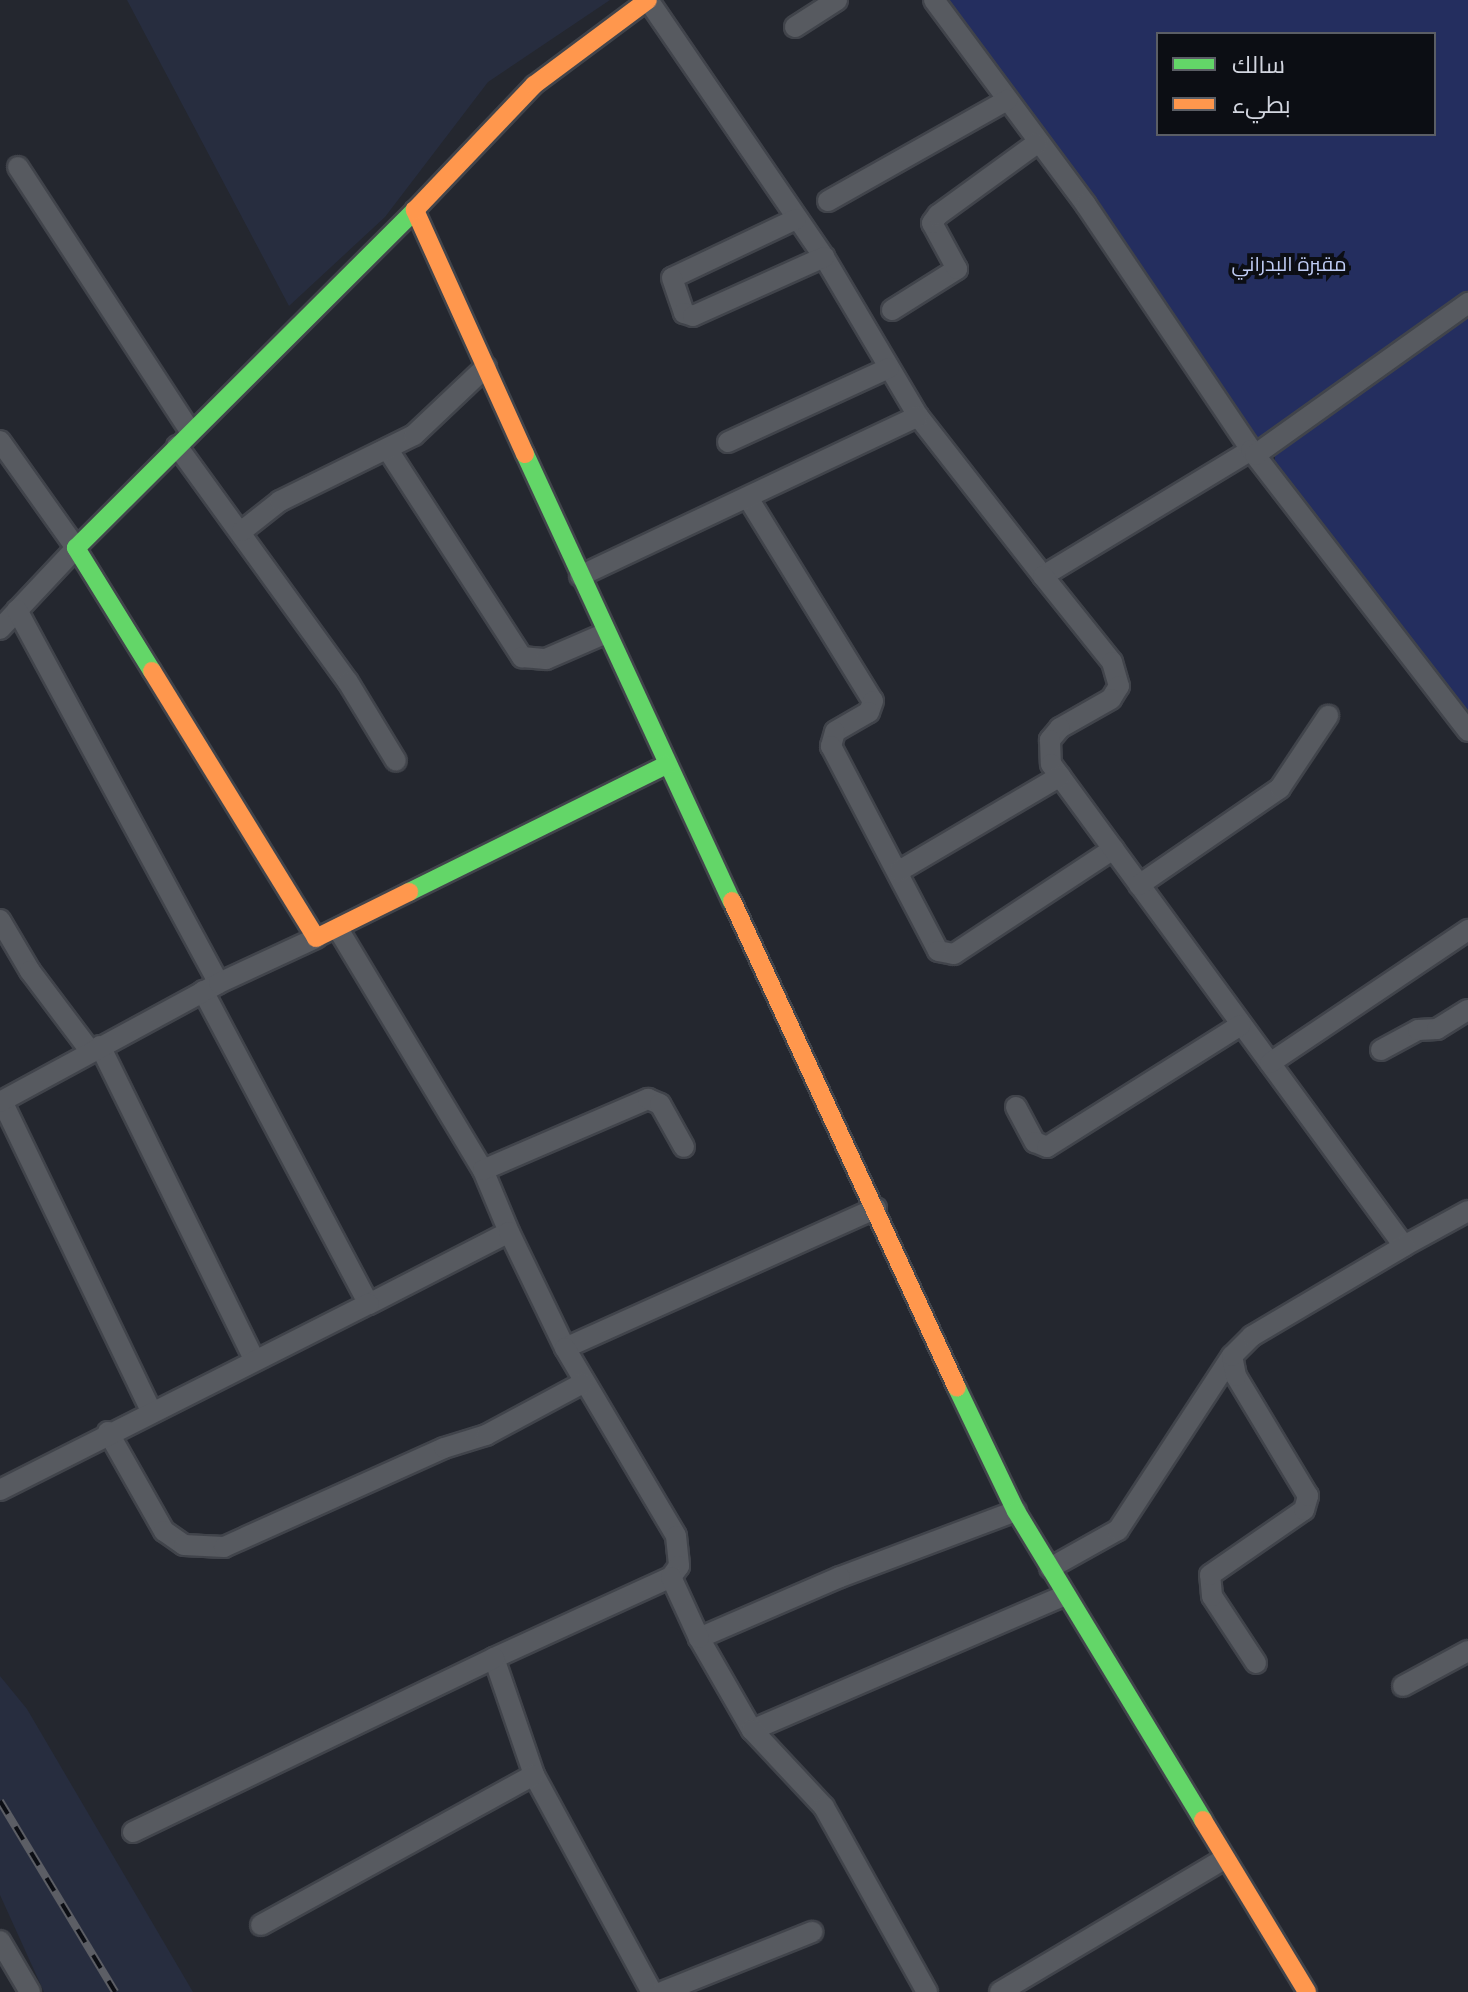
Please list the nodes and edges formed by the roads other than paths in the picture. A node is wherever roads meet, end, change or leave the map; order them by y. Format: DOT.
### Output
graph roads {
  1 [pos="648,0"];
  2 [pos="837,0"];
  3 [pos="934,0"];
  4 [pos="795,27"];
  5 [pos="1007,100"];
  6 [pos="1037,143"];
  7 [pos="18,167"];
  8 [pos="828,201"];
  9 [pos="415,210"];
  10 [pos="796,219"];
  11 [pos="824,257"];
  12 [pos="1468,303"];
  13 [pos="892,310"];
  14 [pos="486,367"];
  15 [pos="889,368"];
  16 [pos="918,416"];
  17 [pos="184,439"];
  18 [pos="0,441"];
  19 [pos="728,442"];
  20 [pos="388,450"];
  21 [pos="1253,453"];
  22 [pos="748,498"];
  23 [pos="242,531"];
  24 [pos="76,548"];
  25 [pos="580,576"];
  26 [pos="1043,576"];
  27 [pos="17,610"];
  28 [pos="0,629"];
  29 [pos="606,633"];
  30 [pos="1328,716"];
  31 [pos="1468,731"];
  32 [pos="396,761"];
  33 [pos="666,765"];
  34 [pos="1060,776"];
  35 [pos="1113,849"];
  36 [pos="899,871"];
  37 [pos="1139,885"];
  38 [pos="0,920"];
  39 [pos="338,929"];
  40 [pos="1468,930"];
  41 [pos="316,938"];
  42 [pos="211,987"];
  43 [pos="1468,1010"];
  44 [pos="1241,1025"];
  45 [pos="96,1049"];
  46 [pos="1381,1050"];
  47 [pos="1270,1063"];
  48 [pos="1,1102"];
  49 [pos="1016,1107"];
  50 [pos="684,1147"];
  51 [pos="483,1170"];
  52 [pos="876,1208"];
  53 [pos="1468,1211"];
  54 [pos="509,1232"];
  55 [pos="1404,1246"];
  56 [pos="369,1304"];
  57 [pos="565,1348"];
  58 [pos="1232,1356"];
  59 [pos="254,1359"];
  60 [pos="583,1383"];
  61 [pos="151,1410"];
  62 [pos="108,1432"];
  63 [pos="0,1490"];
  64 [pos="1016,1511"];
  65 [pos="1050,1568"];
  66 [pos="671,1577"];
  67 [pos="1065,1595"];
  68 [pos="699,1638"];
  69 [pos="1468,1651"];
  70 [pos="494,1658"];
  71 [pos="1256,1663"];
  72 [pos="1403,1686"];
  73 [pos="752,1730"];
  74 [pos="534,1775"];
  75 [pos="133,1832"];
  76 [pos="1224,1859"];
  77 [pos="261,1925"];
  78 [pos="812,1932"];
  79 [pos="0,1941"];
  80 [pos="30,1992"];
  81 [pos="652,1992"];
  82 [pos="662,1992"];
  83 [pos="927,1992"];
  84 [pos="1000,1992"];
  85 [pos="1307,1992"];
  1 -- 9 [label="street"];
  1 -- 10 [label="street"];
  2 -- 4 [label="street"];
  3 -- 5 [label="street"];
  5 -- 6 [label="street"];
  5 -- 8 [label="street"];
  6 -- 13 [label="street"];
  6 -- 21 [label="street"];
  7 -- 17 [label="street"];
  9 -- 14 [label="street"];
  9 -- 17 [label="street"];
  10 -- 11 [label="street"];
  10 -- 11 [label="street"];
  11 -- 15 [label="street"];
  12 -- 21 [label="street"];
  14 -- 20 [label="street"];
  14 -- 25 [label="street"];
  15 -- 16 [label="street"];
  15 -- 19 [label="street"];
  16 -- 22 [label="street"];
  16 -- 26 [label="street"];
  17 -- 23 [label="street"];
  17 -- 24 [label="street"];
  18 -- 24 [label="street"];
  20 -- 23 [label="street"];
  20 -- 29 [label="street"];
  21 -- 26 [label="street"];
  21 -- 31 [label="street"];
  22 -- 25 [label="street"];
  22 -- 36 [label="street"];
  23 -- 32 [label="street"];
  24 -- 27 [label="street"];
  24 -- 41 [label="street"];
  25 -- 29 [label="street"];
  26 -- 34 [label="street"];
  27 -- 28 [label="street"];
  27 -- 42 [label="street"];
  29 -- 33 [label="street"];
  30 -- 37 [label="street"];
  33 -- 39 [label="street"];
  33 -- 52 [label="street"];
  34 -- 35 [label="street"];
  34 -- 36 [label="street"];
  35 -- 36 [label="street"];
  35 -- 37 [label="street"];
  37 -- 44 [label="street"];
  38 -- 45 [label="street"];
  39 -- 41 [label="street"];
  39 -- 51 [label="street"];
  40 -- 47 [label="street"];
  41 -- 42 [label="street"];
  42 -- 45 [label="street"];
  42 -- 56 [label="street"];
  43 -- 46 [label="street"];
  44 -- 47 [label="street"];
  44 -- 49 [label="street"];
  45 -- 48 [label="street"];
  45 -- 59 [label="street"];
  47 -- 55 [label="street"];
  48 -- 61 [label="street"];
  50 -- 51 [label="street"];
  51 -- 54 [label="street"];
  52 -- 57 [label="street"];
  52 -- 64 [label="street"];
  53 -- 55 [label="street"];
  54 -- 56 [label="street"];
  54 -- 57 [label="street"];
  55 -- 58 [label="street"];
  56 -- 59 [label="street"];
  57 -- 60 [label="street"];
  58 -- 65 [label="street"];
  58 -- 71 [label="street"];
  59 -- 61 [label="street"];
  60 -- 62 [label="street"];
  60 -- 66 [label="street"];
  61 -- 62 [label="street"];
  62 -- 63 [label="street"];
  64 -- 65 [label="street"];
  64 -- 68 [label="street"];
  65 -- 67 [label="street"];
  66 -- 68 [label="street"];
  66 -- 70 [label="street"];
  67 -- 73 [label="street"];
  67 -- 76 [label="street"];
  68 -- 73 [label="street"];
  69 -- 72 [label="street"];
  70 -- 74 [label="street"];
  70 -- 75 [label="street"];
  73 -- 83 [label="street"];
  74 -- 77 [label="street"];
  74 -- 81 [label="street"];
  76 -- 84 [label="street"];
  76 -- 85 [label="street"];
  78 -- 82 [label="street"];
  79 -- 80 [label="street"];
}
